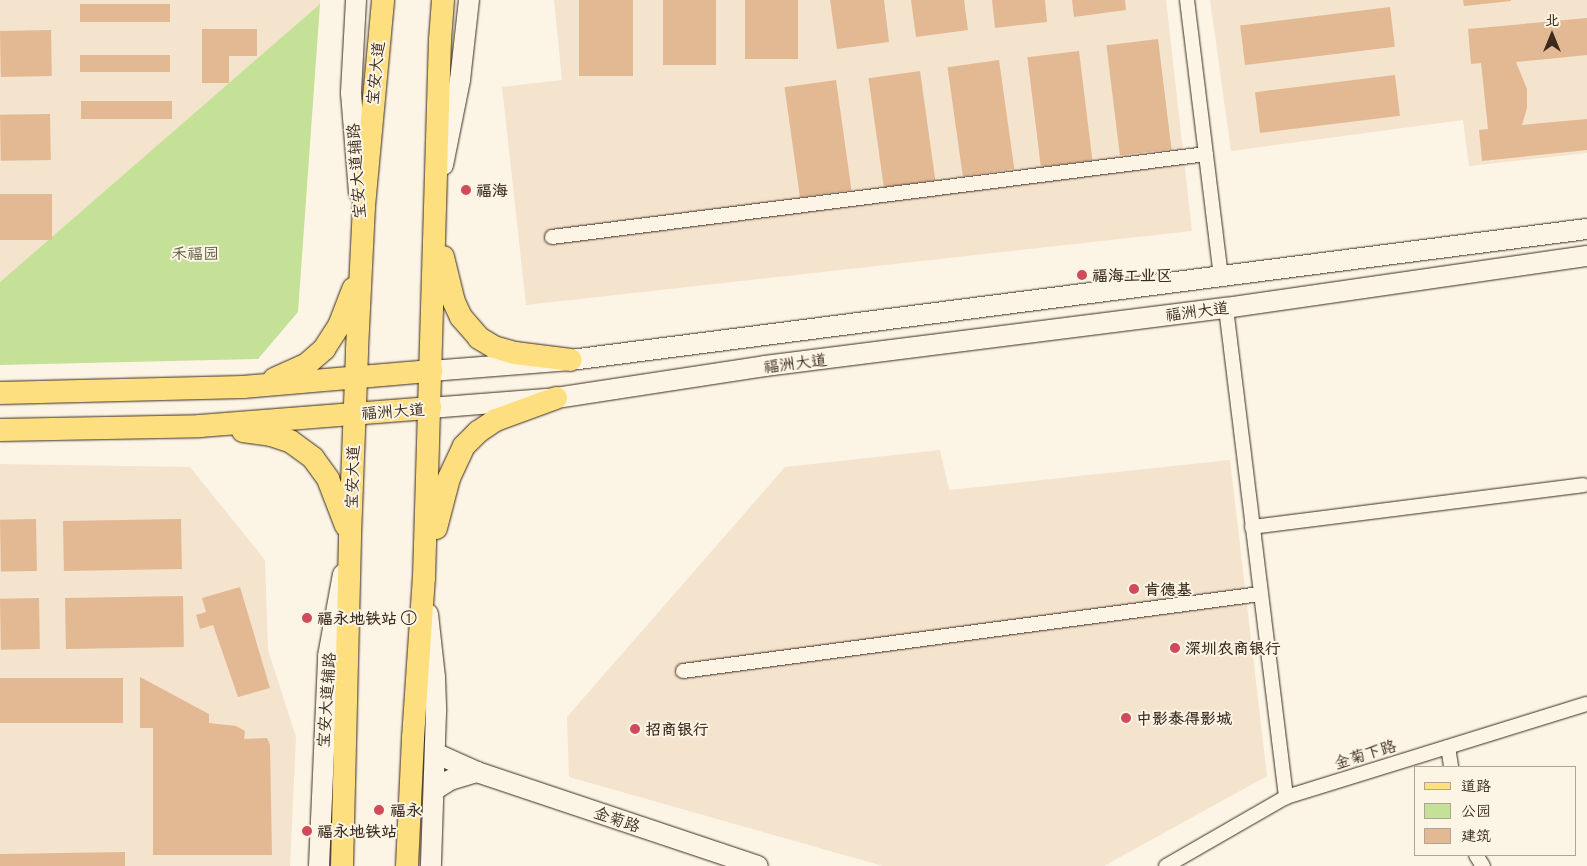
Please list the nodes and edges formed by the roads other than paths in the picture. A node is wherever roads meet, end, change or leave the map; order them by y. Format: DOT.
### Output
graph roads {
  1 [pos="356,0"];
  2 [pos="383,0"];
  3 [pos="443,0"];
  4 [pos="470,0"];
  5 [pos="1187,0"];
  6 [pos="1206,154"];
  7 [pos="436,201"];
  8 [pos="1587,229"];
  9 [pos="552,237"];
  10 [pos="362,252"];
  11 [pos="1587,256"];
  12 [pos="1221,276"];
  13 [pos="1226,308"];
  14 [pos="571,360"];
  15 [pos="431,371"];
  16 [pos="356,378"];
  17 [pos="243,387"];
  18 [pos="182,388"];
  19 [pos="0,393"];
  20 [pos="556,398"];
  21 [pos="430,408"];
  22 [pos="355,414"];
  23 [pos="191,426"];
  24 [pos="0,430"];
  25 [pos="1583,485"];
  26 [pos="1252,527"];
  27 [pos="350,535"];
  28 [pos="424,578"];
  29 [pos="1260,594"];
  30 [pos="683,671"];
  31 [pos="1587,704"];
  32 [pos="1448,747"];
  33 [pos="435,753"];
  34 [pos="1451,766"];
  35 [pos="478,772"];
  36 [pos="434,790"];
  37 [pos="1286,796"];
  38 [pos="319,866"];
  39 [pos="342,866"];
  40 [pos="407,866"];
  41 [pos="431,866"];
  42 [pos="758,866"];
  43 [pos="1166,866"];
  1 -- 10 [label="main road, 宝安大道辅路"];
  2 -- 10 [label="main road, 宝安大道"];
  3 -- 7 [label="main road"];
  4 -- 7 [label="main road"];
  5 -- 6 [label="street"];
  6 -- 9 [label="street"];
  6 -- 12 [label="street"];
  7 -- 14 [label="main road"];
  7 -- 15 [label="main road"];
  8 -- 12 [label="main road, 福洲大道"];
  10 -- 16 [label="main road, 宝安大道"];
  10 -- 17 [label="main road"];
  11 -- 13 [label="main road, 福洲大道"];
  12 -- 14 [label="main road, 福洲大道"];
  13 -- 20 [label="main road, 福洲大道"];
  13 -- 26 [label="street"];
  14 -- 15 [label="main road, 福洲大道"];
  15 -- 16 [label="main road, 福洲大道"];
  15 -- 21 [label="main road"];
  16 -- 17 [label="main road, 福洲大道"];
  16 -- 22 [label="main road, 宝安大道"];
  17 -- 18 [label="main road, 福洲大道"];
  18 -- 19 [label="main road, 福洲大道"];
  18 -- 23 [label="main road"];
  20 -- 21 [label="main road, 福洲大道"];
  20 -- 28 [label="main road"];
  21 -- 22 [label="main road, 福洲大道"];
  21 -- 28 [label="main road"];
  22 -- 23 [label="main road, 福洲大道"];
  22 -- 27 [label="main road, 宝安大道"];
  23 -- 24 [label="main road, 福洲大道"];
  23 -- 27 [label="main road"];
  25 -- 26 [label="street"];
  26 -- 29 [label="street"];
  27 -- 38 [label="main road, 宝安大道辅路"];
  27 -- 39 [label="main road, 宝安大道"];
  28 -- 33 [label="main road"];
  28 -- 40 [label="main road"];
  29 -- 30 [label="street"];
  29 -- 37 [label="street"];
  31 -- 32 [label="street, 金菊下路"];
  32 -- 34 [label="street"];
  32 -- 37 [label="street, 金菊下路"];
  33 -- 35 [label="main road, 金菊路"];
  33 -- 36 [label="main road"];
  35 -- 36 [label="main road"];
  35 -- 42 [label="main road, 金菊路"];
  36 -- 41 [label="main road"];
  37 -- 43 [label="street, 金菊下路"];
}
